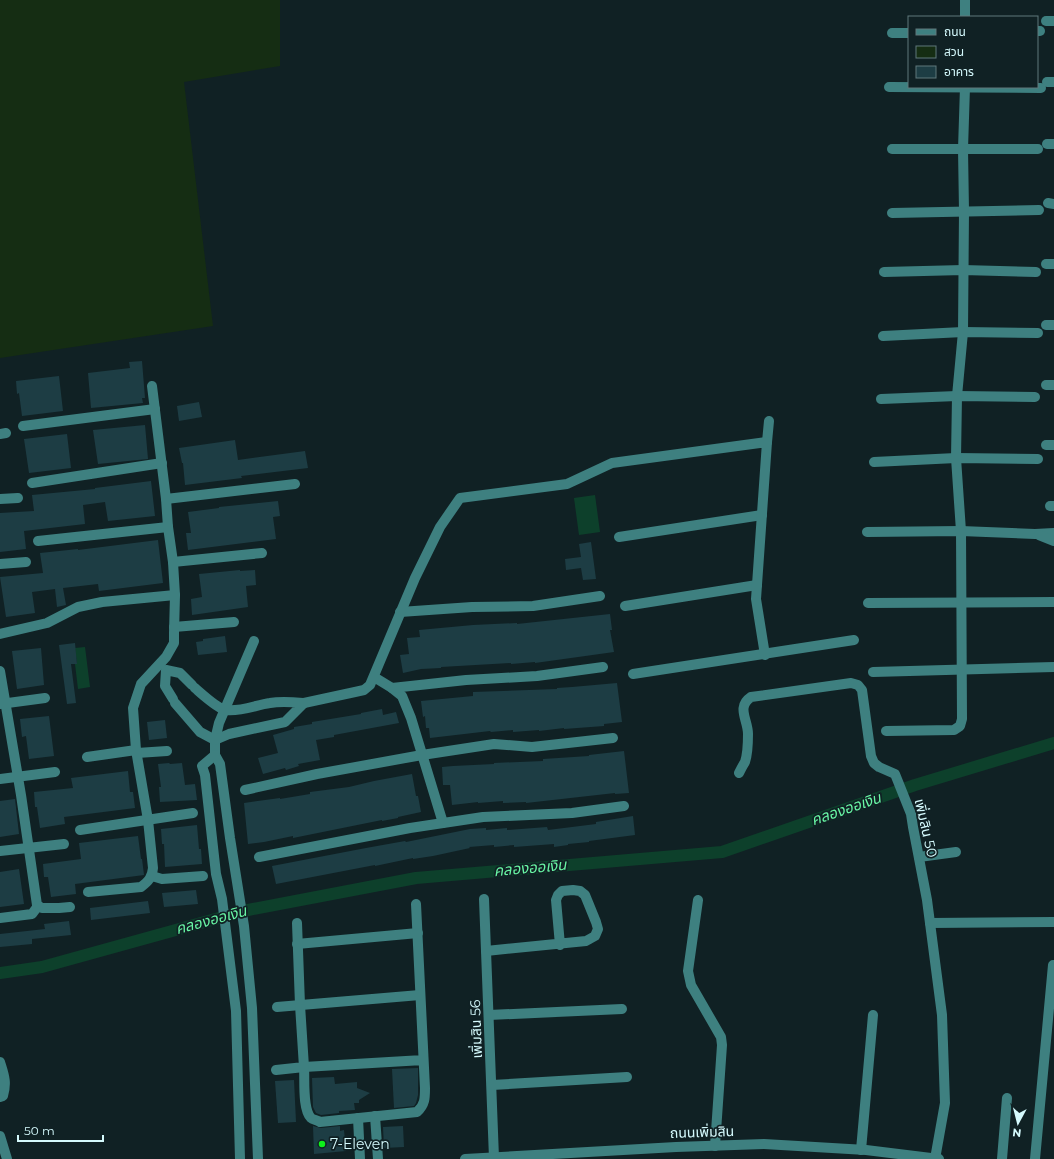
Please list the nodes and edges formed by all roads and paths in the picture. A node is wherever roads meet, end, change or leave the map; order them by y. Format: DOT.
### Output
graph roads {
  1 [pos="966,0"];
  2 [pos="965,16"];
  3 [pos="892,33"];
  4 [pos="908,33"];
  5 [pos="889,87"];
  6 [pos="908,87"];
  7 [pos="965,88"];
  8 [pos="892,149"];
  9 [pos="963,149"];
  10 [pos="1038,149"];
  11 [pos="1047,206"];
  12 [pos="964,212"];
  13 [pos="892,213"];
  14 [pos="963,270"];
  15 [pos="884,272"];
  16 [pos="1036,272"];
  17 [pos="963,332"];
  18 [pos="1038,333"];
  19 [pos="883,336"];
  20 [pos="152,386"];
  21 [pos="956,396"];
  22 [pos="1035,397"];
  23 [pos="881,399"];
  24 [pos="155,409"];
  25 [pos="769,421"];
  26 [pos="23,426"];
  27 [pos="767,442"];
  28 [pos="956,458"];
  29 [pos="1038,459"];
  30 [pos="874,462"];
  31 [pos="162,463"];
  32 [pos="32,483"];
  33 [pos="295,484"];
  34 [pos="18,498"];
  35 [pos="166,499"];
  36 [pos="0,500"];
  37 [pos="762,515"];
  38 [pos="168,527"];
  39 [pos="961,531"];
  40 [pos="867,532"];
  41 [pos="1054,533"];
  42 [pos="1035,534"];
  43 [pos="619,537"];
  44 [pos="38,540"];
  45 [pos="1054,540"];
  46 [pos="262,553"];
  47 [pos="26,562"];
  48 [pos="173,562"];
  49 [pos="0,564"];
  50 [pos="757,585"];
  51 [pos="175,595"];
  52 [pos="600,596"];
  53 [pos="961,601"];
  54 [pos="1054,602"];
  55 [pos="868,603"];
  56 [pos="625,606"];
  57 [pos="400,612"];
  58 [pos="234,622"];
  59 [pos="174,626"];
  60 [pos="0,634"];
  61 [pos="854,640"];
  62 [pos="254,641"];
  63 [pos="765,655"];
  64 [pos="603,667"];
  65 [pos="1054,667"];
  66 [pos="162,668"];
  67 [pos="961,669"];
  68 [pos="0,671"];
  69 [pos="873,672"];
  70 [pos="633,674"];
  71 [pos="374,677"];
  72 [pos="392,688"];
  73 [pos="44,698"];
  74 [pos="304,703"];
  75 [pos="2,704"];
  76 [pos="225,710"];
  77 [pos="886,731"];
  78 [pos="613,738"];
  79 [pos="215,740"];
  80 [pos="136,751"];
  81 [pos="167,751"];
  82 [pos="216,755"];
  83 [pos="422,755"];
  84 [pos="87,757"];
  85 [pos="55,772"];
  86 [pos="739,773"];
  87 [pos="18,776"];
  88 [pos="0,778"];
  89 [pos="245,790"];
  90 [pos="624,806"];
  91 [pos="193,813"];
  92 [pos="148,820"];
  93 [pos="443,823"];
  94 [pos="80,830"];
  95 [pos="64,844"];
  96 [pos="28,848"];
  97 [pos="0,851"];
  98 [pos="956,852"];
  99 [pos="259,857"];
  100 [pos="918,857"];
  101 [pos="152,876"];
  102 [pos="203,876"];
  103 [pos="88,892"];
  104 [pos="484,899"];
  105 [pos="698,900"];
  106 [pos="416,904"];
  107 [pos="38,906"];
  108 [pos="70,907"];
  109 [pos="0,918"];
  110 [pos="1054,922"];
  111 [pos="930,923"];
  112 [pos="296,924"];
  113 [pos="418,933"];
  114 [pos="297,944"];
  115 [pos="560,945"];
  116 [pos="486,951"];
  117 [pos="1053,965"];
  118 [pos="420,995"];
  119 [pos="300,1005"];
  120 [pos="277,1007"];
  121 [pos="622,1009"];
  122 [pos="489,1015"];
  123 [pos="873,1015"];
  124 [pos="423,1060"];
  125 [pos="0,1062"];
  126 [pos="304,1067"];
  127 [pos="276,1070"];
  128 [pos="628,1077"];
  129 [pos="492,1085"];
  130 [pos="0,1097"];
  131 [pos="1007,1098"];
  132 [pos="375,1116"];
  133 [pos="358,1118"];
  134 [pos="0,1136"];
  135 [pos="715,1146"];
  136 [pos="864,1153"];
  137 [pos="494,1158"];
  138 [pos="7,1159"];
  139 [pos="240,1159"];
  140 [pos="258,1159"];
  141 [pos="360,1159"];
  142 [pos="378,1159"];
  143 [pos="465,1159"];
  144 [pos="935,1159"];
  145 [pos="939,1159"];
  146 [pos="1002,1159"];
  147 [pos="1035,1159"];
  1 -- 2 [label="street"];
  3 -- 4 [label="street"];
  5 -- 6 [label="street"];
  7 -- 9 [label="street"];
  8 -- 9 [label="street"];
  9 -- 10 [label="street"];
  9 -- 12 [label="street"];
  11 -- 12 [label="street"];
  12 -- 13 [label="street"];
  12 -- 14 [label="street"];
  14 -- 15 [label="street"];
  14 -- 16 [label="street"];
  14 -- 17 [label="street"];
  17 -- 18 [label="street"];
  17 -- 19 [label="street"];
  17 -- 21 [label="street"];
  20 -- 24 [label="street"];
  21 -- 22 [label="street"];
  21 -- 23 [label="street"];
  21 -- 28 [label="street"];
  24 -- 26 [label="street"];
  24 -- 31 [label="street"];
  25 -- 27 [label="street"];
  27 -- 37 [label="street"];
  27 -- 57 [label="street"];
  28 -- 29 [label="street"];
  28 -- 30 [label="street"];
  28 -- 39 [label="street"];
  31 -- 32 [label="street"];
  31 -- 35 [label="street"];
  33 -- 35 [label="street"];
  34 -- 36 [label="street"];
  35 -- 38 [label="street"];
  37 -- 43 [label="street"];
  37 -- 50 [label="street"];
  38 -- 44 [label="street"];
  38 -- 48 [label="street"];
  39 -- 40 [label="street"];
  39 -- 42 [label="street"];
  39 -- 53 [label="street"];
  41 -- 42 [label="street"];
  42 -- 45 [label="street"];
  46 -- 48 [label="street"];
  47 -- 49 [label="street"];
  48 -- 51 [label="street"];
  50 -- 56 [label="street"];
  50 -- 63 [label="street"];
  51 -- 59 [label="street"];
  51 -- 60 [label="street"];
  52 -- 57 [label="street"];
  53 -- 54 [label="street"];
  53 -- 55 [label="street"];
  53 -- 67 [label="street"];
  57 -- 71 [label="street"];
  58 -- 59 [label="street"];
  59 -- 66 [label="street"];
  61 -- 63 [label="street"];
  62 -- 76 [label="street"];
  63 -- 70 [label="street"];
  64 -- 72 [label="street"];
  65 -- 67 [label="street"];
  66 -- 76 [label="street"];
  66 -- 79 [label="street"];
  66 -- 80 [label="street"];
  67 -- 69 [label="street"];
  67 -- 77 [label="street"];
  68 -- 75 [label="street"];
  71 -- 72 [label="street"];
  71 -- 74 [label="street"];
  72 -- 83 [label="street"];
  73 -- 75 [label="street"];
  74 -- 76 [label="street"];
  74 -- 79 [label="street"];
  75 -- 87 [label="street"];
  76 -- 79 [label="street"];
  78 -- 83 [label="street"];
  79 -- 82 [label="street"];
  80 -- 81 [label="street"];
  80 -- 84 [label="street"];
  80 -- 92 [label="street"];
  82 -- 139 [label="street"];
  82 -- 140 [label="street"];
  83 -- 89 [label="street"];
  83 -- 93 [label="street"];
  85 -- 87 [label="street"];
  86 -- 100 [label="street, เพิ่มสิน 50"];
  87 -- 88 [label="street"];
  87 -- 96 [label="street"];
  90 -- 93 [label="street"];
  91 -- 92 [label="street"];
  92 -- 94 [label="street"];
  92 -- 101 [label="street"];
  93 -- 99 [label="street"];
  95 -- 96 [label="street"];
  96 -- 97 [label="street"];
  96 -- 107 [label="street"];
  98 -- 100 [label="street"];
  100 -- 111 [label="street, เพิ่มสิน 50"];
  101 -- 102 [label="street"];
  101 -- 103 [label="street"];
  104 -- 116 [label="street, เพิ่มสิน 56"];
  105 -- 135 [label="street"];
  106 -- 113 [label="street"];
  107 -- 108 [label="street"];
  107 -- 109 [label="street"];
  110 -- 111 [label="street"];
  111 -- 144 [label="street, เพิ่มสิน 50"];
  112 -- 114 [label="street"];
  113 -- 114 [label="street"];
  113 -- 118 [label="street"];
  114 -- 119 [label="street"];
  115 -- 115 [label="street"];
  115 -- 116 [label="street"];
  116 -- 122 [label="street, เพิ่มสิน 56"];
  117 -- 147 [label="street"];
  118 -- 119 [label="street"];
  118 -- 124 [label="street"];
  119 -- 120 [label="street"];
  119 -- 126 [label="street"];
  121 -- 122 [label="street"];
  122 -- 129 [label="street, เพิ่มสิน 56"];
  123 -- 136 [label="street"];
  124 -- 126 [label="street"];
  124 -- 132 [label="street"];
  125 -- 130 [label="street"];
  126 -- 127 [label="street"];
  126 -- 133 [label="street"];
  128 -- 129 [label="street"];
  129 -- 137 [label="street, เพิ่มสิน 56"];
  131 -- 146 [label="street"];
  132 -- 133 [label="street"];
  132 -- 142 [label="street"];
  133 -- 141 [label="street"];
  134 -- 138 [label="street"];
  135 -- 136 [label="street, ถนนเพิ่มสิน"];
  135 -- 137 [label="street, ถนนเพิ่มสิน"];
  136 -- 144 [label="street, ถนนเพิ่มสิน"];
  137 -- 143 [label="street, ถนนเพิ่มสิน"];
  144 -- 145 [label="street, ถนนเพิ่มสิน"];
}
